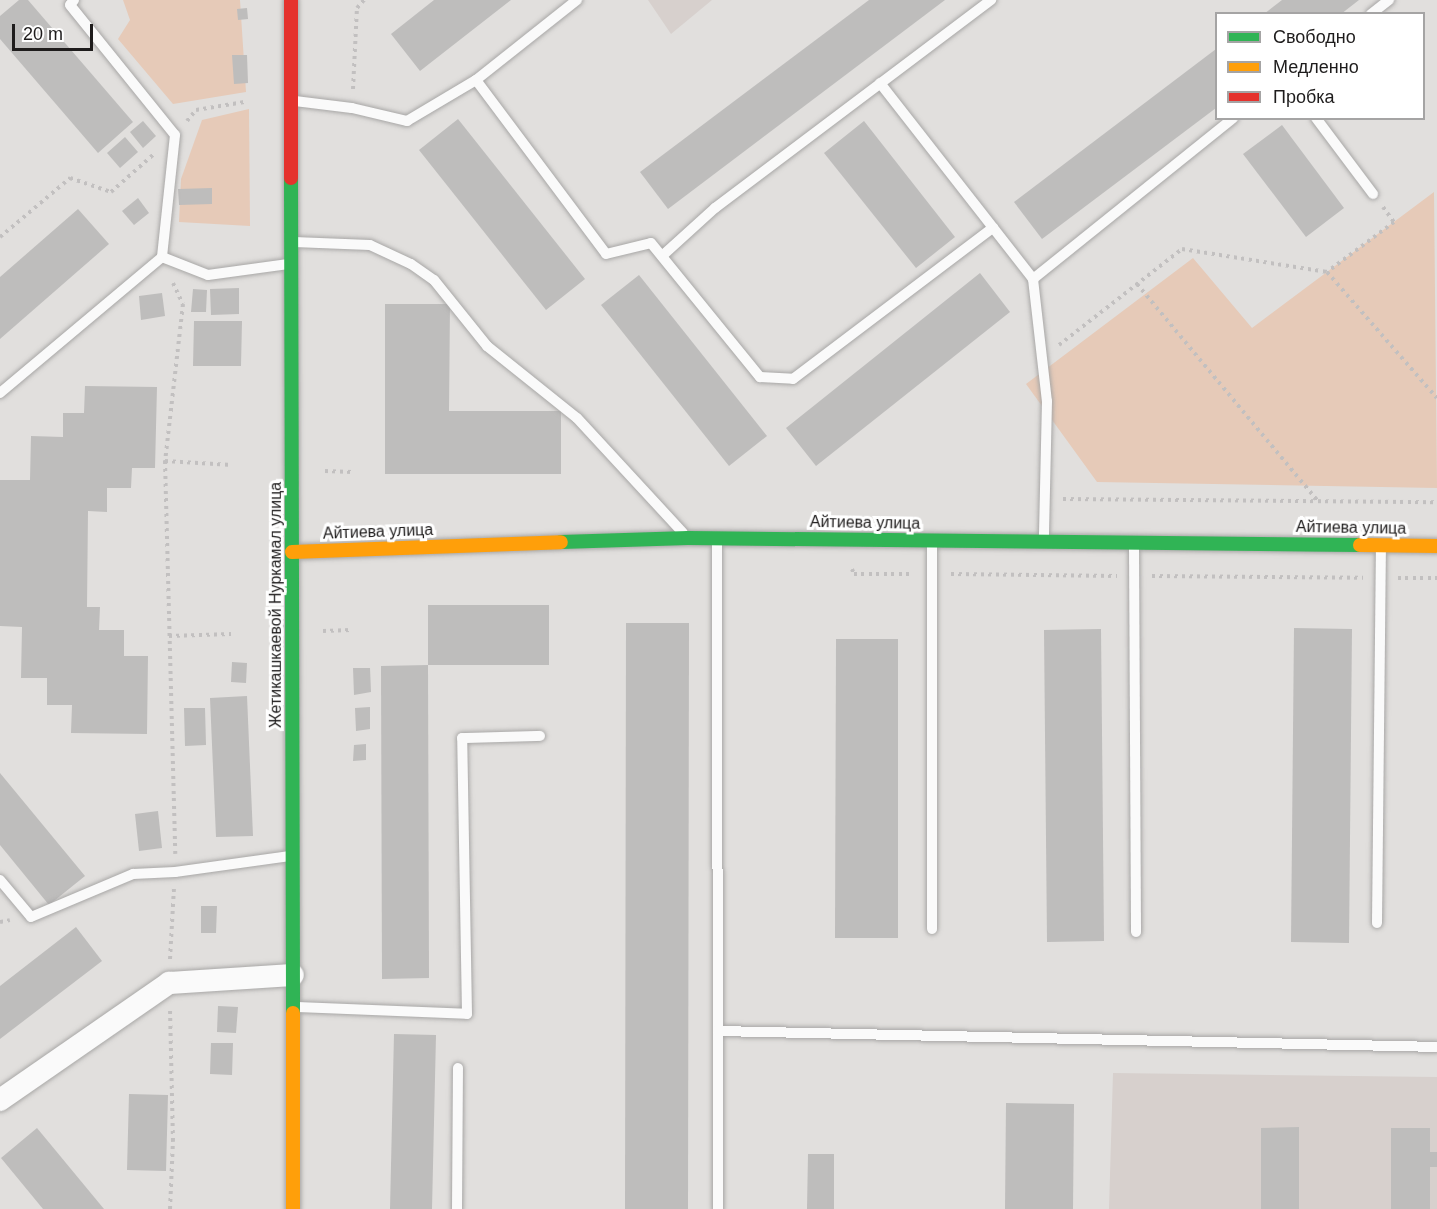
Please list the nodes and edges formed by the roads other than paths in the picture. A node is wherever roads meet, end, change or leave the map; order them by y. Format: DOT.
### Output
graph roads {
  1 [pos="74,0"];
  2 [pos="291,0"];
  3 [pos="577,0"];
  4 [pos="991,0"];
  5 [pos="1389,0"];
  6 [pos="1374,12"];
  7 [pos="476,80"];
  8 [pos="880,83"];
  9 [pos="291,101"];
  10 [pos="1231,120"];
  11 [pos="1318,120"];
  12 [pos="1373,194"];
  13 [pos="993,228"];
  14 [pos="292,242"];
  15 [pos="662,256"];
  16 [pos="162,257"];
  17 [pos="292,264"];
  18 [pos="1034,279"];
  19 [pos="0,393"];
  20 [pos="688,538"];
  21 [pos="717,538"];
  22 [pos="932,540"];
  23 [pos="1044,542"];
  24 [pos="1134,542"];
  25 [pos="1381,545"];
  26 [pos="1437,546"];
  27 [pos="292,552"];
  28 [pos="540,736"];
  29 [pos="293,855"];
  30 [pos="0,880"];
  31 [pos="1377,923"];
  32 [pos="932,929"];
  33 [pos="1136,932"];
  34 [pos="293,975"];
  35 [pos="293,1006"];
  36 [pos="718,1031"];
  37 [pos="1437,1047"];
  38 [pos="458,1068"];
  39 [pos="0,1100"];
  40 [pos="293,1209"];
  41 [pos="457,1209"];
  42 [pos="718,1209"];
  1 -- 16 [label="lane"];
  2 -- 9 [label="street, Жетикашкаевой Нуркамал улица"];
  3 -- 7 [label="lane"];
  4 -- 8 [label="lane"];
  5 -- 6 [label="lane"];
  7 -- 9 [label="lane"];
  7 -- 15 [label="lane"];
  8 -- 13 [label="lane"];
  8 -- 15 [label="lane"];
  9 -- 14 [label="street, Жетикашкаевой Нуркамал улица"];
  10 -- 18 [label="lane"];
  11 -- 12 [label="lane"];
  13 -- 15 [label="lane"];
  13 -- 18 [label="lane"];
  14 -- 17 [label="street, Жетикашкаевой Нуркамал улица"];
  14 -- 20 [label="lane"];
  16 -- 17 [label="lane"];
  16 -- 19 [label="lane"];
  17 -- 27 [label="street, Жетикашкаевой Нуркамал улица"];
  18 -- 23 [label="lane"];
  20 -- 21 [label="street, Айтиева улица"];
  20 -- 27 [label="street, Айтиева улица"];
  21 -- 22 [label="street, Айтиева улица"];
  21 -- 36 [label="lane"];
  22 -- 23 [label="street, Айтиева улица"];
  22 -- 32 [label="lane"];
  23 -- 24 [label="street, Айтиева улица"];
  24 -- 25 [label="street, Айтиева улица"];
  24 -- 33 [label="lane"];
  25 -- 26 [label="street, Айтиева улица"];
  25 -- 31 [label="lane"];
  27 -- 29 [label="street, Жетикашкаевой Нуркамал улица"];
  28 -- 35 [label="lane"];
  29 -- 30 [label="lane"];
  29 -- 34 [label="street, Жетикашкаевой Нуркамал улица"];
  34 -- 35 [label="street, Жетикашкаевой Нуркамал улица"];
  34 -- 39 [label="street"];
  35 -- 40 [label="street, Жетикашкаевой Нуркамал улица"];
  36 -- 37 [label="lane"];
  36 -- 42 [label="lane"];
  38 -- 41 [label="lane"];
}
